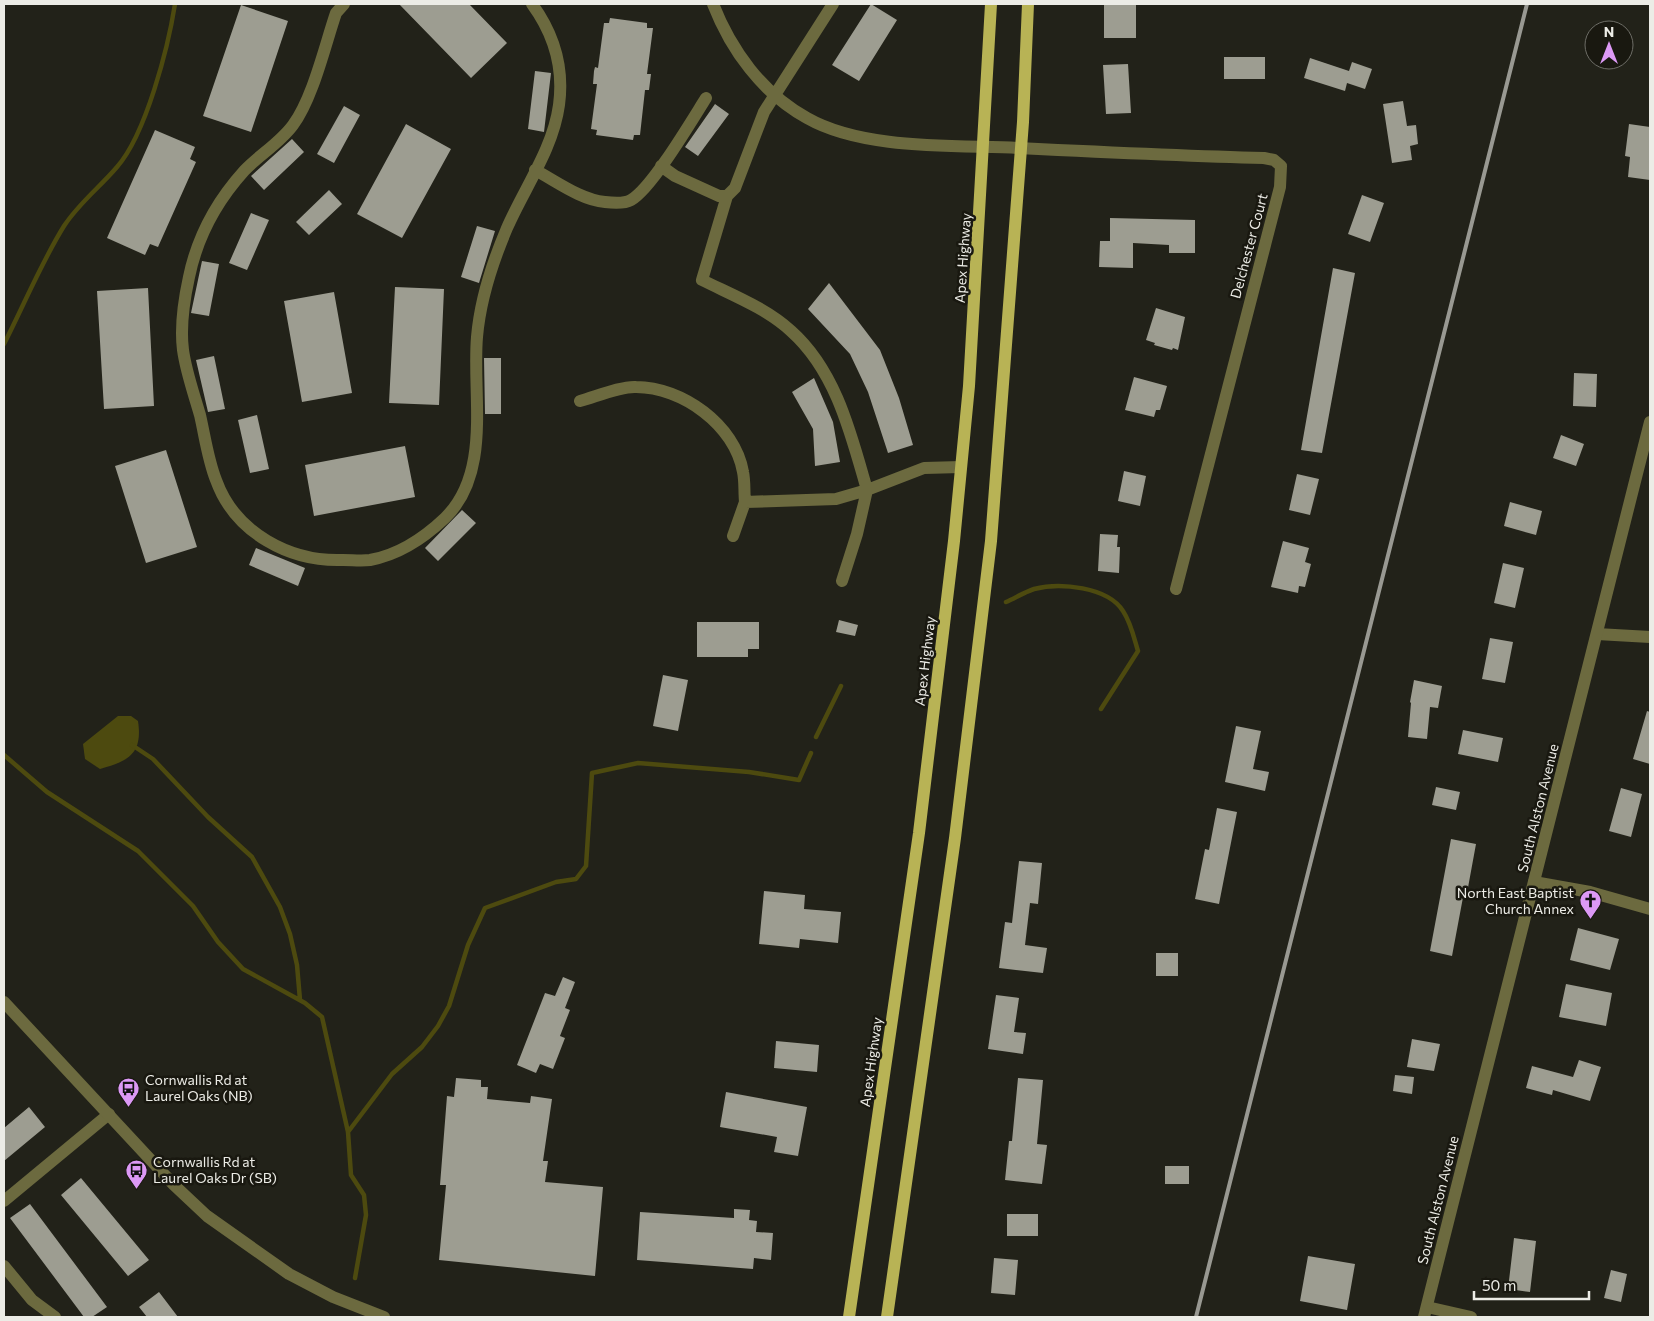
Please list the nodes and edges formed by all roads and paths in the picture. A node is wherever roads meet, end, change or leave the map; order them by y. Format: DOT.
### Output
graph roads {
  1 [pos="344,4"];
  2 [pos="532,4"];
  3 [pos="712,4"];
  4 [pos="833,4"];
  5 [pos="992,4"];
  6 [pos="1028,4"];
  7 [pos="774,94"];
  8 [pos="706,98"];
  9 [pos="985,147"];
  10 [pos="1019,148"];
  11 [pos="661,166"];
  12 [pos="535,170"];
  13 [pos="727,196"];
  14 [pos="580,401"];
  15 [pos="1650,422"];
  16 [pos="961,467"];
  17 [pos="867,490"];
  18 [pos="745,502"];
  19 [pos="733,536"];
  20 [pos="842,581"];
  21 [pos="1176,589"];
  22 [pos="1597,634"];
  23 [pos="1650,637"];
  24 [pos="1534,882"];
  25 [pos="1650,909"];
  26 [pos="4,1002"];
  27 [pos="109,1114"];
  28 [pos="4,1201"];
  29 [pos="4,1266"];
  30 [pos="1426,1312"];
  31 [pos="55,1317"];
  32 [pos="384,1317"];
  33 [pos="850,1317"];
  34 [pos="887,1317"];
  35 [pos="1471,1317"];
  1 -- 12 [label="street"];
  2 -- 12 [label="street"];
  3 -- 7 [label="street"];
  4 -- 7 [label="street"];
  5 -- 9 [label="main road, Apex Highway"];
  6 -- 10 [label="main road"];
  7 -- 9 [label="street"];
  7 -- 13 [label="street"];
  8 -- 11 [label="street"];
  9 -- 10 [label="street"];
  9 -- 16 [label="main road, Apex Highway"];
  10 -- 21 [label="street, Delchester Court"];
  10 -- 34 [label="main road"];
  11 -- 12 [label="street"];
  11 -- 13 [label="street"];
  13 -- 17 [label="street"];
  14 -- 18 [label="street"];
  15 -- 22 [label="street, South Alston Avenue"];
  16 -- 17 [label="street"];
  16 -- 33 [label="main road, Apex Highway"];
  17 -- 18 [label="street"];
  17 -- 20 [label="street"];
  18 -- 19 [label="street"];
  22 -- 23 [label="street"];
  22 -- 24 [label="street, South Alston Avenue"];
  24 -- 25 [label="street"];
  24 -- 30 [label="street, South Alston Avenue"];
  26 -- 27 [label="street"];
  27 -- 28 [label="street"];
  27 -- 32 [label="street"];
  29 -- 31 [label="street"];
  30 -- 35 [label="street"];
}
